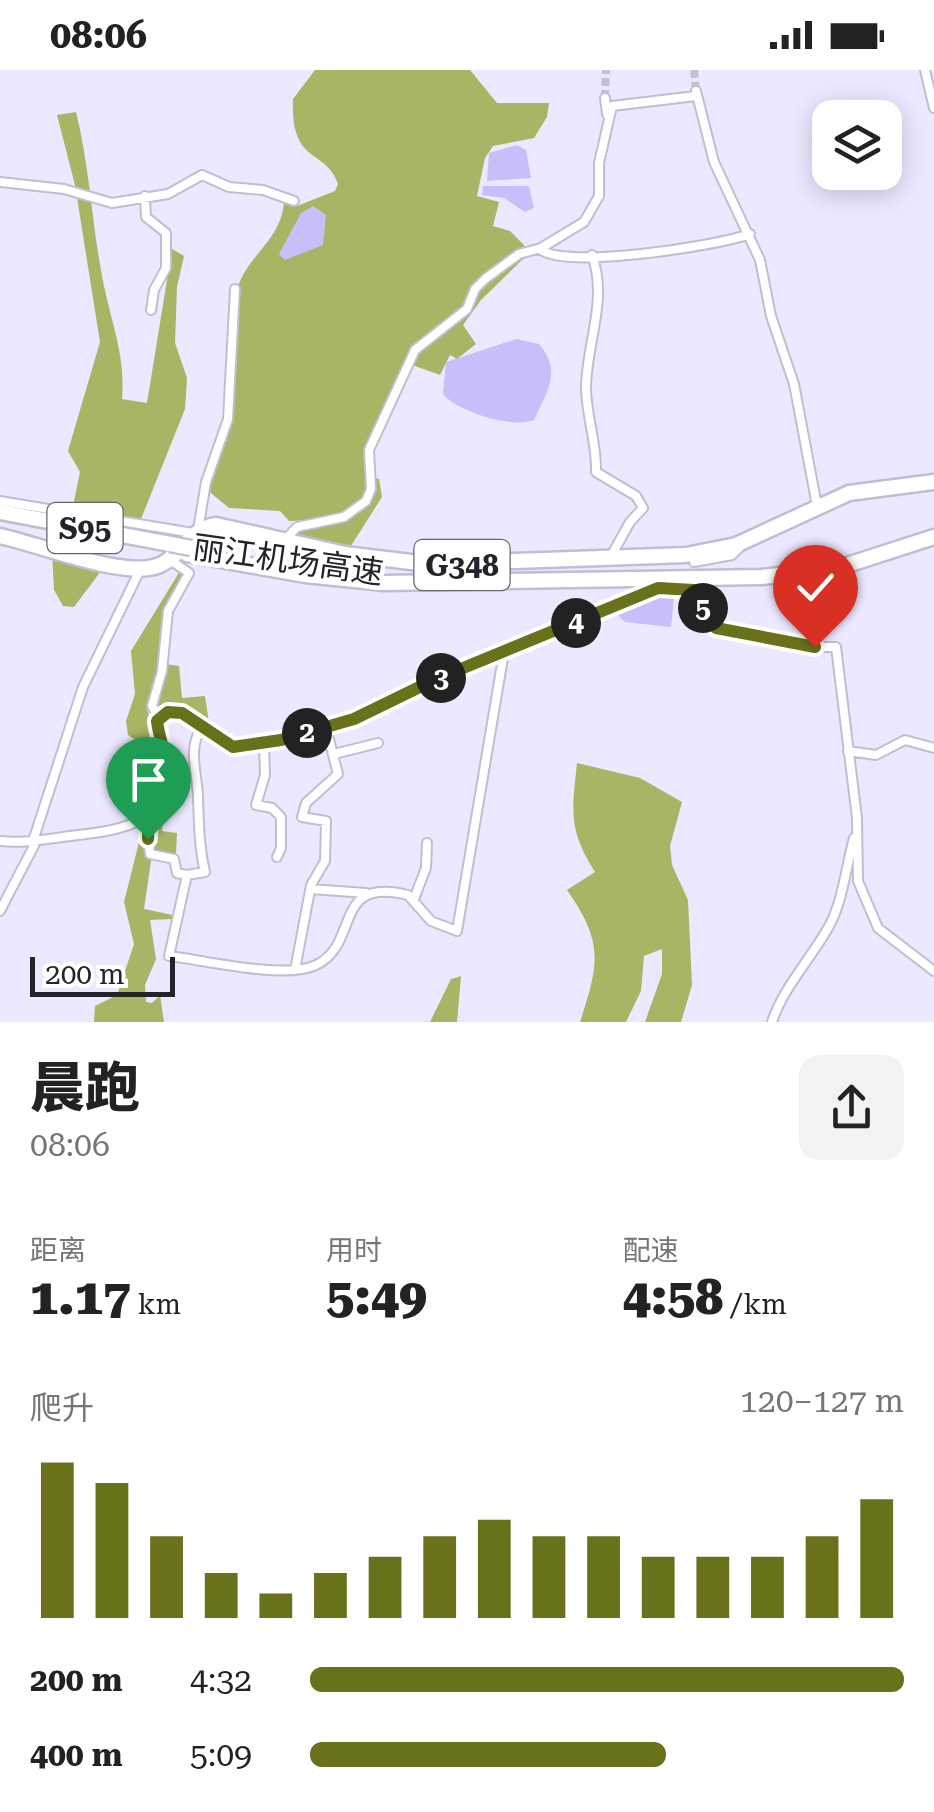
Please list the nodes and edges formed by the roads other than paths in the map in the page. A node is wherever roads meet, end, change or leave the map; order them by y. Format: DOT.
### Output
graph roads {
  1 [pos="925,70"];
  2 [pos="605,98"];
  3 [pos="934,108"];
  4 [pos="608,124"];
  5 [pos="0,182"];
  6 [pos="145,196"];
  7 [pos="294,201"];
  8 [pos="750,234"];
  9 [pos="540,249"];
  10 [pos="592,255"];
  11 [pos="235,289"];
  12 [pos="151,310"];
  13 [pos="933,481"];
  14 [pos="0,501"];
  15 [pos="817,506"];
  16 [pos="0,516"];
  17 [pos="934,534"];
  18 [pos="0,536"];
  19 [pos="285,540"];
  20 [pos="193,541"];
  21 [pos="743,543"];
  22 [pos="169,551"];
  23 [pos="610,558"];
  24 [pos="694,562"];
  25 [pos="140,570"];
  26 [pos="504,652"];
  27 [pos="159,717"];
  28 [pos="202,727"];
  29 [pos="326,728"];
  30 [pos="378,742"];
  31 [pos="264,744"];
  32 [pos="934,748"];
  33 [pos="848,751"];
  34 [pos="334,754"];
  35 [pos="146,818"];
  36 [pos="856,831"];
  37 [pos="35,840"];
  38 [pos="0,841"];
  39 [pos="427,844"];
  40 [pos="276,857"];
  41 [pos="187,875"];
  42 [pos="310,890"];
  43 [pos="368,893"];
  44 [pos="414,899"];
  45 [pos="0,910"];
  46 [pos="295,970"];
  47 [pos="934,971"];
  48 [pos="772,1022"];
  1 -- 3 [label="street"];
  2 -- 4 [label="street"];
  4 -- 8 [label="street"];
  4 -- 9 [label="street"];
  5 -- 6 [label="street"];
  6 -- 7 [label="street"];
  6 -- 12 [label="street"];
  8 -- 10 [label="street"];
  8 -- 15 [label="street"];
  9 -- 10 [label="street"];
  9 -- 19 [label="street"];
  10 -- 23 [label="street"];
  11 -- 20 [label="street"];
  13 -- 15 [label="highway, G348"];
  14 -- 20 [label="street"];
  15 -- 21 [label="highway, G348"];
  16 -- 22 [label="highway, 丽江机场高速 / S95"];
  17 -- 20 [label="highway, 丽江机场高速 / S95"];
  18 -- 25 [label="highway"];
  19 -- 20 [label="highway, G348"];
  19 -- 23 [label="highway, G348"];
  20 -- 22 [label="highway, 丽江机场高速 / S95, bridge"];
  21 -- 23 [label="highway, G348"];
  21 -- 24 [label="street"];
  22 -- 25 [label="highway"];
  22 -- 27 [label="street"];
  25 -- 37 [label="street"];
  26 -- 29 [label="street"];
  26 -- 33 [label="street"];
  26 -- 44 [label="street"];
  27 -- 28 [label="street"];
  27 -- 35 [label="street"];
  28 -- 31 [label="street"];
  28 -- 41 [label="street"];
  29 -- 31 [label="street"];
  29 -- 34 [label="street"];
  30 -- 34 [label="street"];
  31 -- 40 [label="street"];
  32 -- 33 [label="street"];
  33 -- 36 [label="street"];
  34 -- 42 [label="street"];
  35 -- 37 [label="street"];
  35 -- 41 [label="street"];
  36 -- 47 [label="street"];
  36 -- 48 [label="street"];
  37 -- 38 [label="street"];
  37 -- 45 [label="street"];
  39 -- 44 [label="street"];
  41 -- 46 [label="street"];
  42 -- 43 [label="street"];
  42 -- 46 [label="street"];
  43 -- 44 [label="street"];
  43 -- 46 [label="street"];
}
